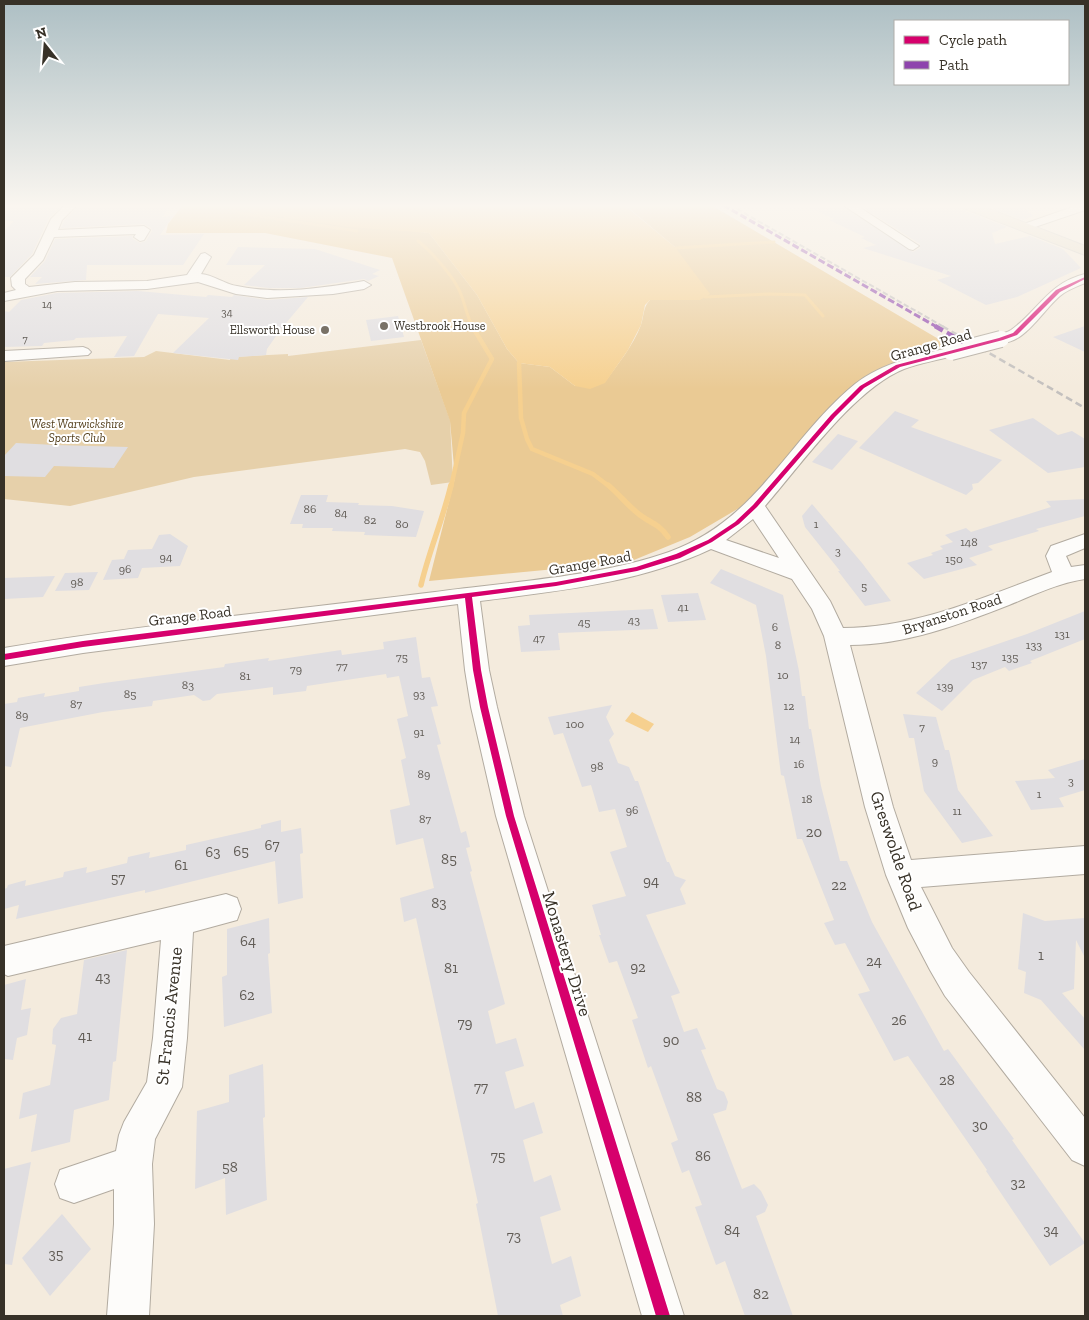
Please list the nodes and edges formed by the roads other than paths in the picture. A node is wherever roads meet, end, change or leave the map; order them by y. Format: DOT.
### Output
graph roads {
  1 [pos="29,267"];
  2 [pos="199,267"];
  3 [pos="1085,278"];
  4 [pos="191,279"];
  5 [pos="364,285"];
  6 [pos="24,290"];
  7 [pos="4,297"];
  8 [pos="83,352"];
  9 [pos="4,356"];
  10 [pos="755,506"];
  11 [pos="710,541"];
  12 [pos="1085,541"];
  13 [pos="801,574"];
  14 [pos="1074,574"];
  15 [pos="468,595"];
  16 [pos="836,636"];
  17 [pos="4,657"];
  18 [pos="1085,860"];
  19 [pos="901,875"];
  20 [pos="226,909"];
  21 [pos="178,921"];
  22 [pos="8,960"];
  23 [pos="1085,1147"];
  24 [pos="133,1164"];
  25 [pos="74,1184"];
  26 [pos="128,1316"];
  27 [pos="663,1316"];
  1 -- 6 [label="street"];
  2 -- 4 [label="street"];
  3 -- 10 [label="street, Grange Road, bridge"];
  4 -- 5 [label="street"];
  4 -- 6 [label="street"];
  6 -- 7 [label="street"];
  8 -- 9 [label="street"];
  10 -- 11 [label="street, Grange Road"];
  10 -- 13 [label="street, Greswolde Road"];
  11 -- 13 [label="street"];
  11 -- 15 [label="street, Grange Road"];
  12 -- 14 [label="street, Bryanston Road"];
  13 -- 16 [label="street, Greswolde Road"];
  14 -- 16 [label="street, Bryanston Road"];
  15 -- 17 [label="street, Grange Road"];
  15 -- 27 [label="street, Monastery Drive"];
  16 -- 19 [label="street, Greswolde Road"];
  18 -- 19 [label="street"];
  19 -- 23 [label="street, Greswolde Road"];
  20 -- 21 [label="street, St Francis Avenue"];
  21 -- 22 [label="street, St Francis Avenue"];
  21 -- 24 [label="street, St Francis Avenue"];
  24 -- 25 [label="street"];
  24 -- 26 [label="street, St Francis Avenue"];
}
